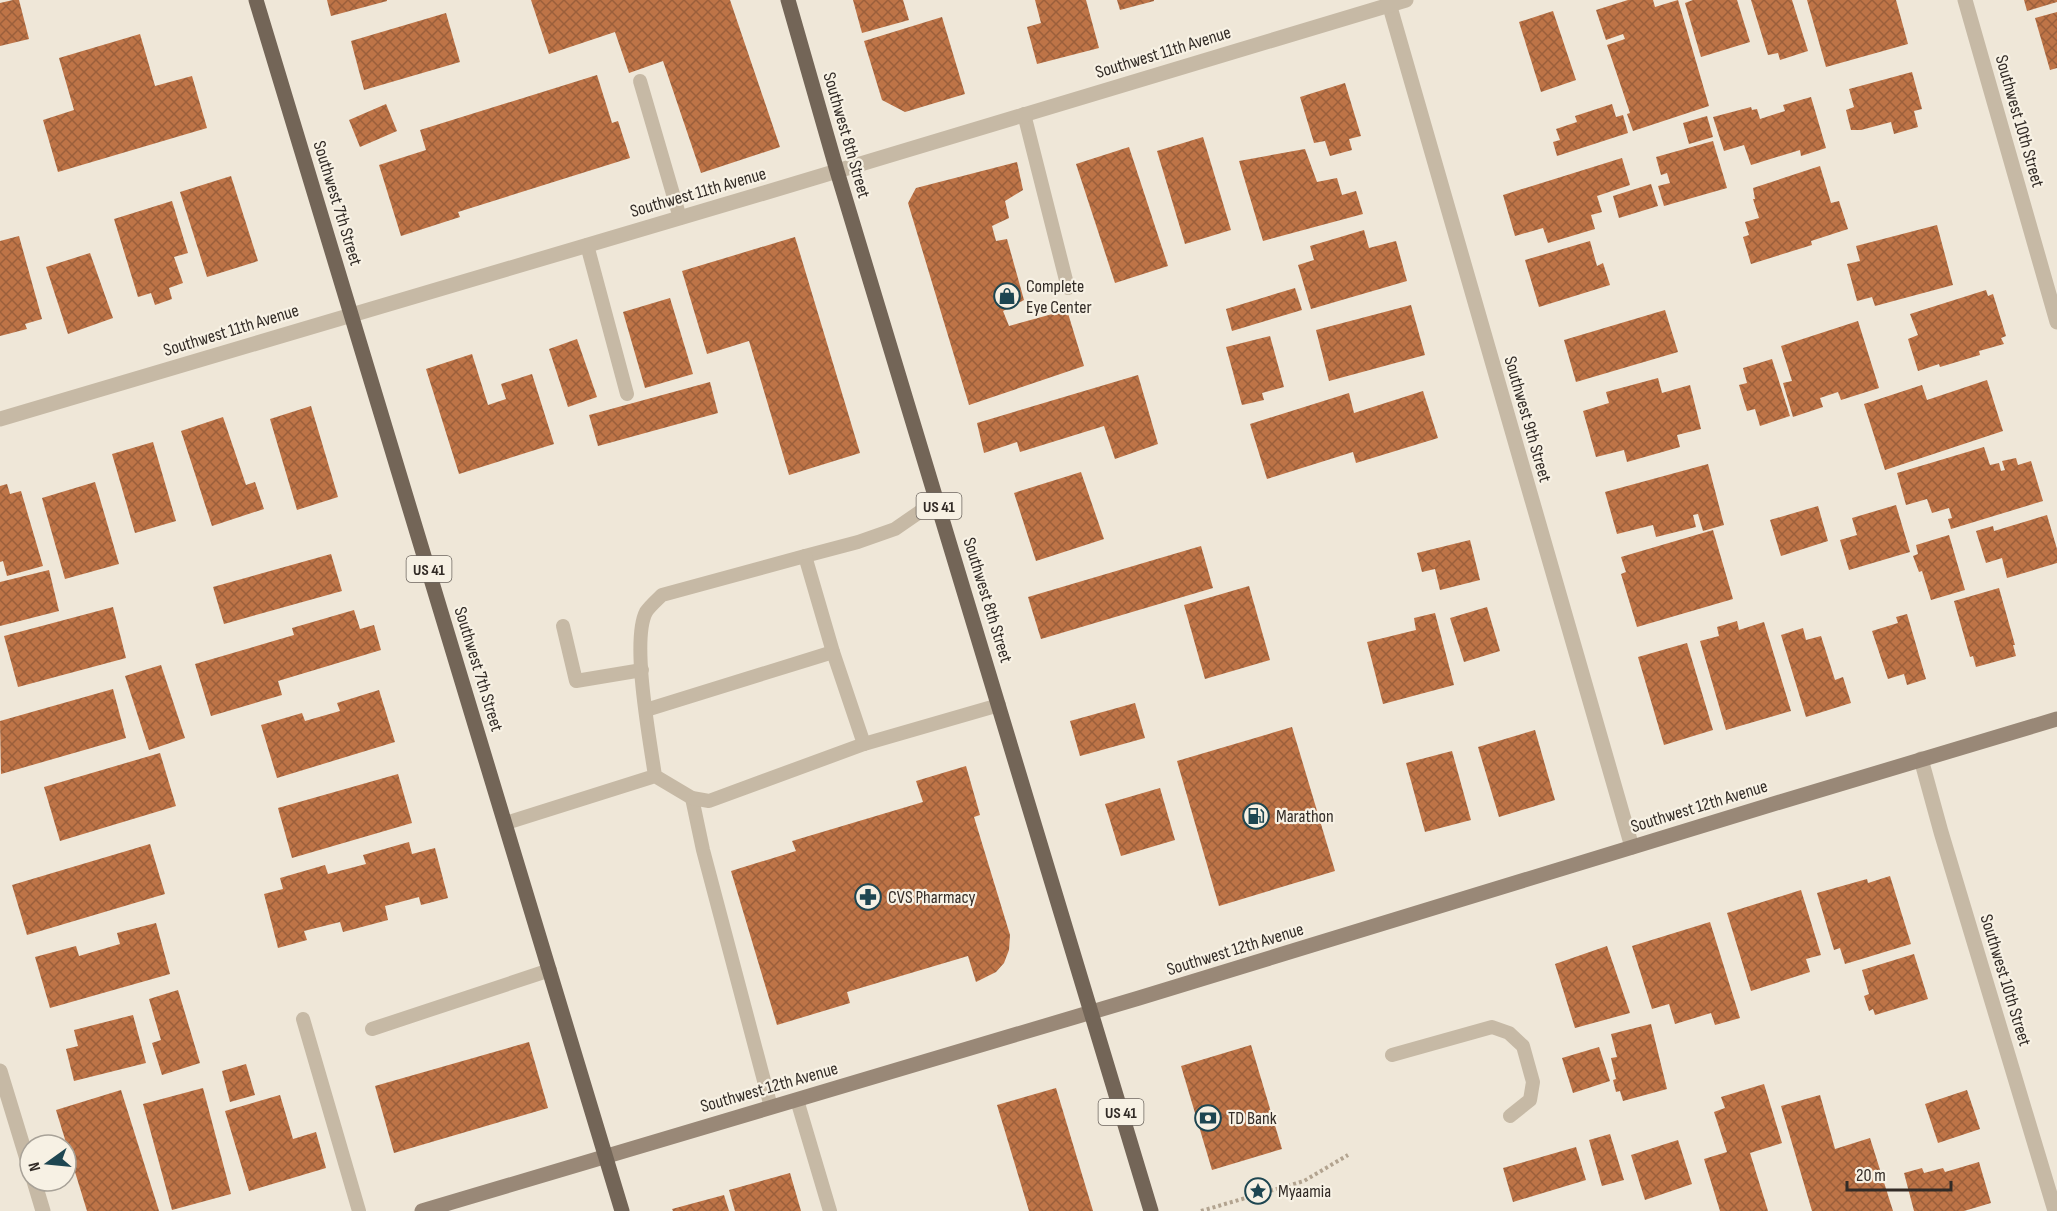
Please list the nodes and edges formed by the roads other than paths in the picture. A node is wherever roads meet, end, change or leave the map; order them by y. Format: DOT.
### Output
graph roads {
  1 [pos="256,0"];
  2 [pos="788,0"];
  3 [pos="1406,0"];
  4 [pos="1965,0"];
  5 [pos="1388,2"];
  6 [pos="640,81"];
  7 [pos="1024,114"];
  8 [pos="837,171"];
  9 [pos="680,218"];
  10 [pos="587,245"];
  11 [pos="1068,288"];
  12 [pos="352,314"];
  13 [pos="2057,322"];
  14 [pos="627,394"];
  15 [pos="0,419"];
  16 [pos="937,500"];
  17 [pos="805,556"];
  18 [pos="563,626"];
  19 [pos="833,652"];
  20 [pos="642,670"];
  21 [pos="999,705"];
  22 [pos="646,711"];
  23 [pos="2057,719"];
  24 [pos="864,744"];
  25 [pos="1921,759"];
  26 [pos="655,777"];
  27 [pos="692,798"];
  28 [pos="506,823"];
  29 [pos="1632,848"];
  30 [pos="550,970"];
  31 [pos="1091,1012"];
  32 [pos="303,1019"];
  33 [pos="372,1029"];
  34 [pos="1392,1055"];
  35 [pos="0,1071"];
  36 [pos="797,1100"];
  37 [pos="771,1107"];
  38 [pos="1510,1116"];
  39 [pos="19,1133"];
  40 [pos="605,1157"];
  41 [pos="38,1193"];
  42 [pos="43,1211"];
  43 [pos="359,1211"];
  44 [pos="422,1211"];
  45 [pos="622,1211"];
  46 [pos="830,1211"];
  47 [pos="1151,1211"];
  48 [pos="2055,1211"];
  1 -- 12 [label="main road, Southwest 7th Street / US 41"];
  2 -- 8 [label="main road, Southwest 8th Street / US 41"];
  3 -- 5 [label="street, Southwest 11th Avenue"];
  4 -- 13 [label="street, Southwest 10th Street"];
  5 -- 7 [label="street, Southwest 11th Avenue"];
  5 -- 29 [label="street, Southwest 9th Street"];
  6 -- 9 [label="lane"];
  7 -- 8 [label="street, Southwest 11th Avenue"];
  7 -- 11 [label="lane"];
  8 -- 9 [label="street, Southwest 11th Avenue"];
  8 -- 16 [label="main road, Southwest 8th Street / US 41"];
  9 -- 10 [label="street, Southwest 11th Avenue"];
  10 -- 12 [label="street, Southwest 11th Avenue"];
  10 -- 14 [label="lane"];
  12 -- 15 [label="street, Southwest 11th Avenue"];
  12 -- 28 [label="main road, Southwest 7th Street / US 41"];
  16 -- 17 [label="lane"];
  16 -- 21 [label="main road, Southwest 8th Street / US 41"];
  17 -- 19 [label="lane"];
  17 -- 20 [label="lane"];
  18 -- 20 [label="lane"];
  19 -- 22 [label="lane"];
  19 -- 24 [label="lane"];
  20 -- 22 [label="lane"];
  21 -- 24 [label="lane"];
  21 -- 31 [label="main road, Southwest 8th Street / US 41"];
  22 -- 26 [label="lane"];
  23 -- 25 [label="main road, Southwest 12th Avenue"];
  24 -- 27 [label="lane"];
  25 -- 29 [label="main road, Southwest 12th Avenue"];
  25 -- 48 [label="street, Southwest 10th Street"];
  26 -- 27 [label="lane"];
  26 -- 28 [label="lane"];
  27 -- 37 [label="lane"];
  28 -- 30 [label="main road, Southwest 7th Street / US 41"];
  29 -- 31 [label="main road, Southwest 12th Avenue"];
  30 -- 33 [label="lane"];
  30 -- 40 [label="main road, Southwest 7th Street / US 41"];
  31 -- 36 [label="main road, Southwest 12th Avenue"];
  31 -- 47 [label="main road, Southwest 8th Street / US 41"];
  32 -- 43 [label="lane"];
  34 -- 38 [label="lane"];
  35 -- 39 [label="street"];
  36 -- 37 [label="main road, Southwest 12th Avenue"];
  36 -- 46 [label="lane"];
  37 -- 40 [label="main road, Southwest 12th Avenue"];
  40 -- 44 [label="main road, Southwest 12th Avenue"];
  40 -- 45 [label="main road, Southwest 7th Street / US 41"];
  41 -- 42 [label="street"];
}
